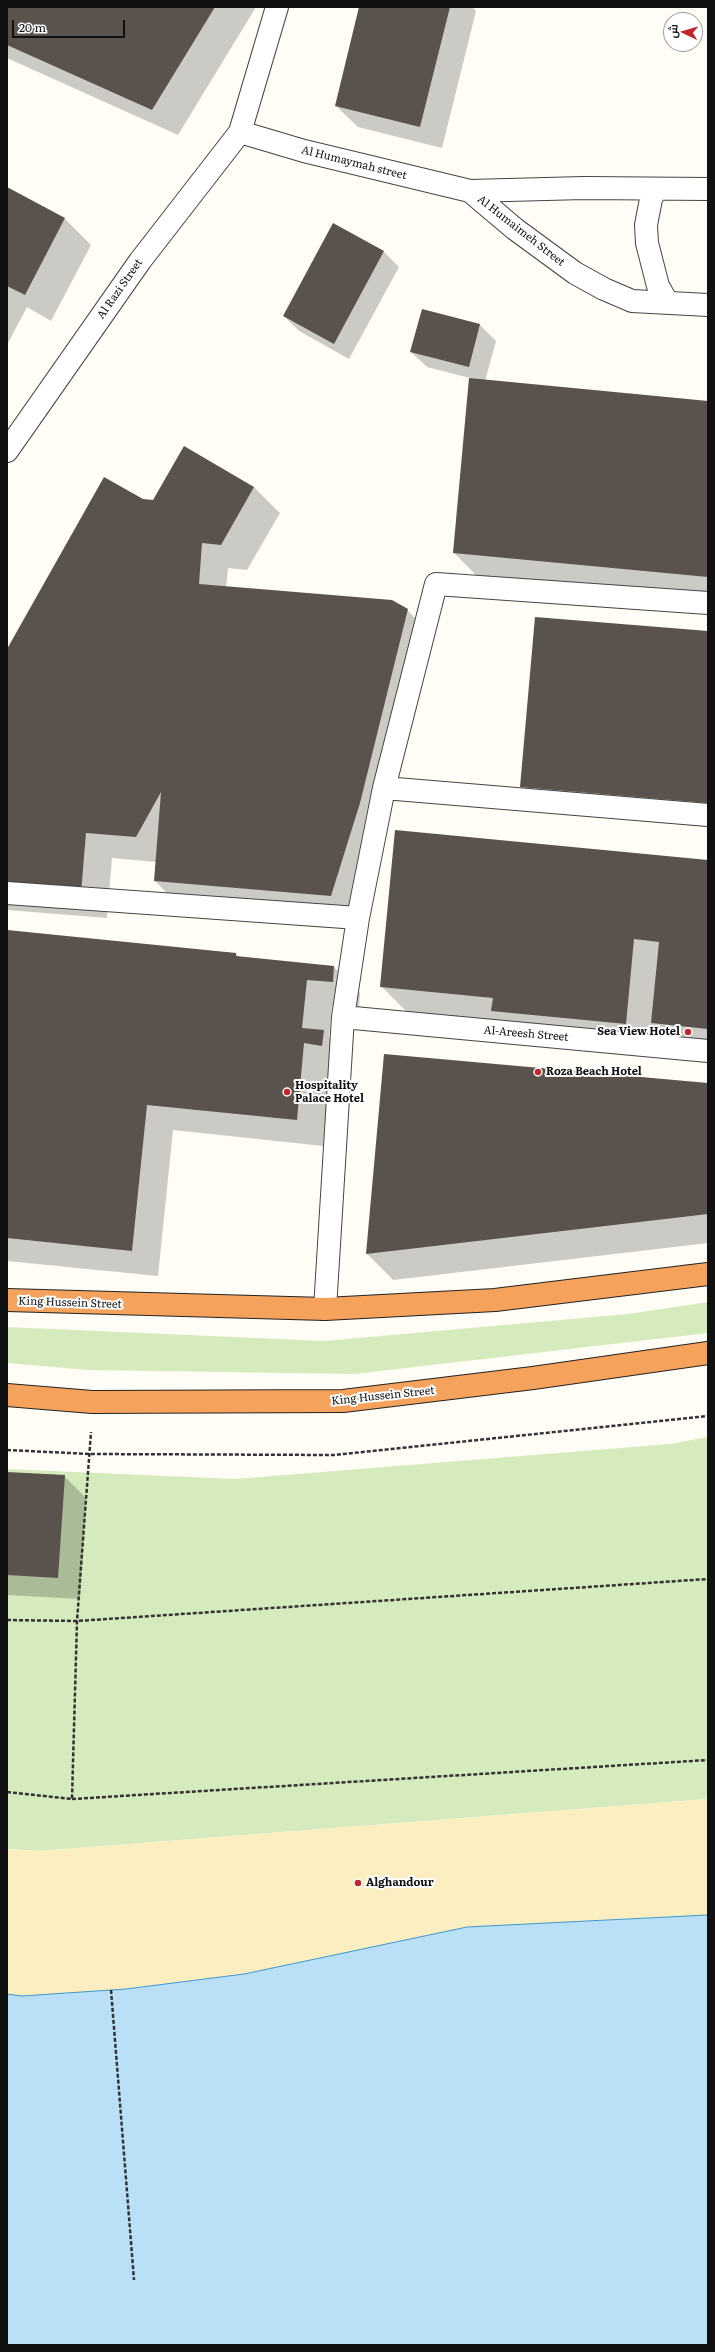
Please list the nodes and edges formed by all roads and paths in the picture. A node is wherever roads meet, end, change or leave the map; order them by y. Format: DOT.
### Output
graph roads {
  1 [pos="277,7"];
  2 [pos="240,132"];
  3 [pos="656,188"];
  4 [pos="708,189"];
  5 [pos="470,191"];
  6 [pos="667,302"];
  7 [pos="708,305"];
  8 [pos="7,451"];
  9 [pos="708,603"];
  10 [pos="384,788"];
  11 [pos="708,815"];
  12 [pos="7,893"];
  13 [pos="358,918"];
  14 [pos="343,1017"];
  15 [pos="708,1051"];
  16 [pos="708,1274"];
  17 [pos="7,1300"];
  18 [pos="325,1308"];
  19 [pos="708,1353"];
  20 [pos="7,1395"];
  21 [pos="92,1402"];
  22 [pos="708,1416"];
  23 [pos="7,1450"];
  24 [pos="90,1454"];
  25 [pos="708,1579"];
  26 [pos="7,1620"];
  27 [pos="77,1621"];
  28 [pos="708,1760"];
  29 [pos="7,1792"];
  30 [pos="72,1799"];
  31 [pos="111,1990"];
  32 [pos="134,2280"];
  1 -- 2 [label="street"];
  2 -- 5 [label="street, Al Humaymah street"];
  2 -- 8 [label="street, Al Razi Street"];
  3 -- 4 [label="street, Al Humaimeh Street"];
  3 -- 5 [label="street, Al Humaimeh Street"];
  3 -- 6 [label="street"];
  5 -- 6 [label="street, Al Humaimeh Street"];
  6 -- 7 [label="street, Al Humaimeh Street"];
  9 -- 10 [label="street"];
  10 -- 11 [label="street"];
  10 -- 13 [label="street"];
  12 -- 13 [label="street"];
  13 -- 14 [label="street"];
  14 -- 15 [label="street, Al-Areesh Street"];
  14 -- 18 [label="street"];
  16 -- 18 [label="highway, King Hussein Street"];
  17 -- 18 [label="highway, King Hussein Street"];
  19 -- 21 [label="highway, King Hussein Street"];
  20 -- 21 [label="highway, King Hussein Street"];
  21 -- 24 [label="path"];
  22 -- 24 [label="path"];
  23 -- 24 [label="path"];
  24 -- 27 [label="path"];
  25 -- 27 [label="path"];
  26 -- 27 [label="path"];
  27 -- 30 [label="path"];
  28 -- 30 [label="path"];
  29 -- 30 [label="path"];
  31 -- 32 [label="path"];
}
